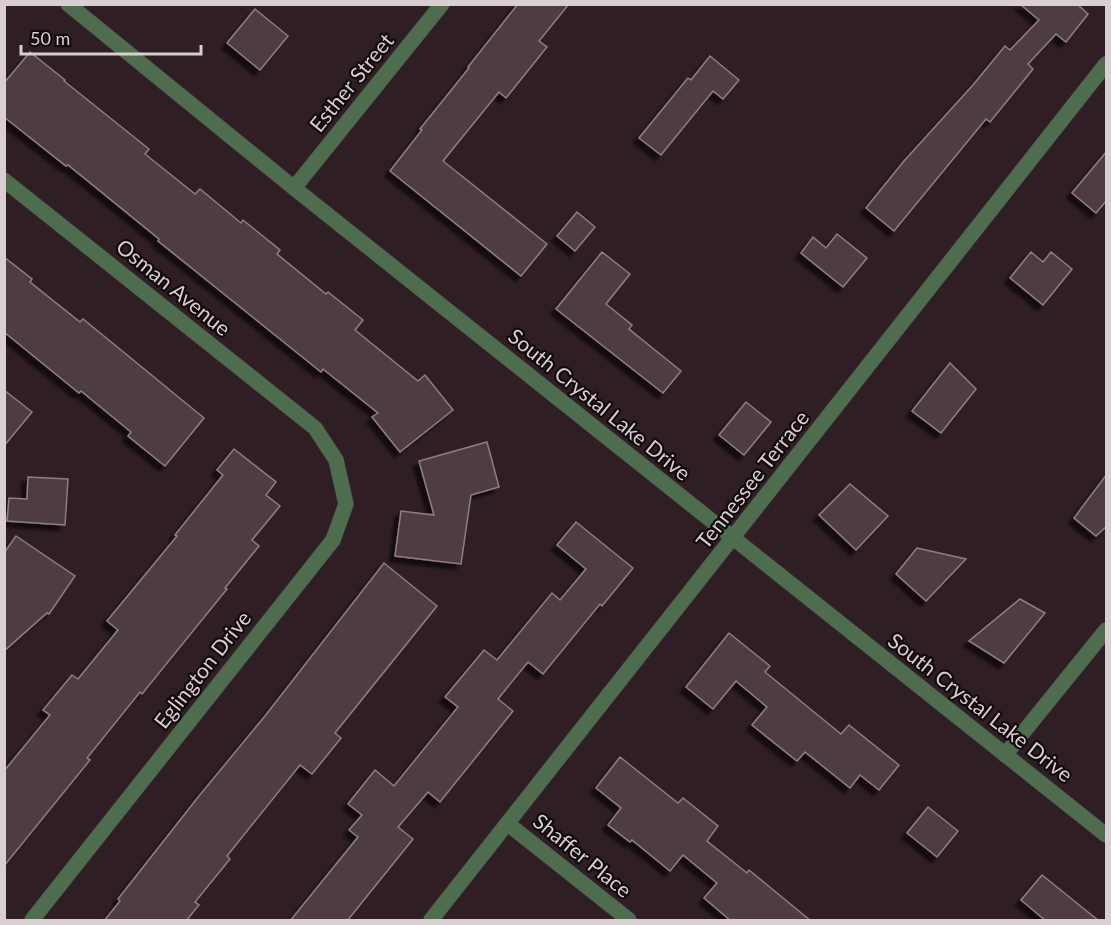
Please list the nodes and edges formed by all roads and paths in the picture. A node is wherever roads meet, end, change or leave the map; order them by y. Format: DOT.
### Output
graph roads {
  1 [pos="68,4"];
  2 [pos="442,4"];
  3 [pos="1107,64"];
  4 [pos="4,180"];
  5 [pos="294,188"];
  6 [pos="315,428"];
  7 [pos="734,539"];
  8 [pos="1107,630"];
  9 [pos="1005,755"];
  10 [pos="508,824"];
  11 [pos="1107,836"];
  12 [pos="32,921"];
  13 [pos="431,921"];
  14 [pos="629,921"];
  1 -- 5 [label="street, South Crystal Lake Drive"];
  2 -- 5 [label="street, Esther Street"];
  3 -- 7 [label="street, Tennessee Terrace"];
  4 -- 6 [label="street, Osman Avenue"];
  5 -- 7 [label="street, South Crystal Lake Drive"];
  6 -- 12 [label="street, Eglington Drive"];
  7 -- 9 [label="street, South Crystal Lake Drive"];
  7 -- 10 [label="street, Tennessee Terrace"];
  8 -- 9 [label="street"];
  9 -- 11 [label="street, South Crystal Lake Drive"];
  10 -- 13 [label="street, Tennessee Terrace"];
  10 -- 14 [label="street, Shaffer Place"];
}
